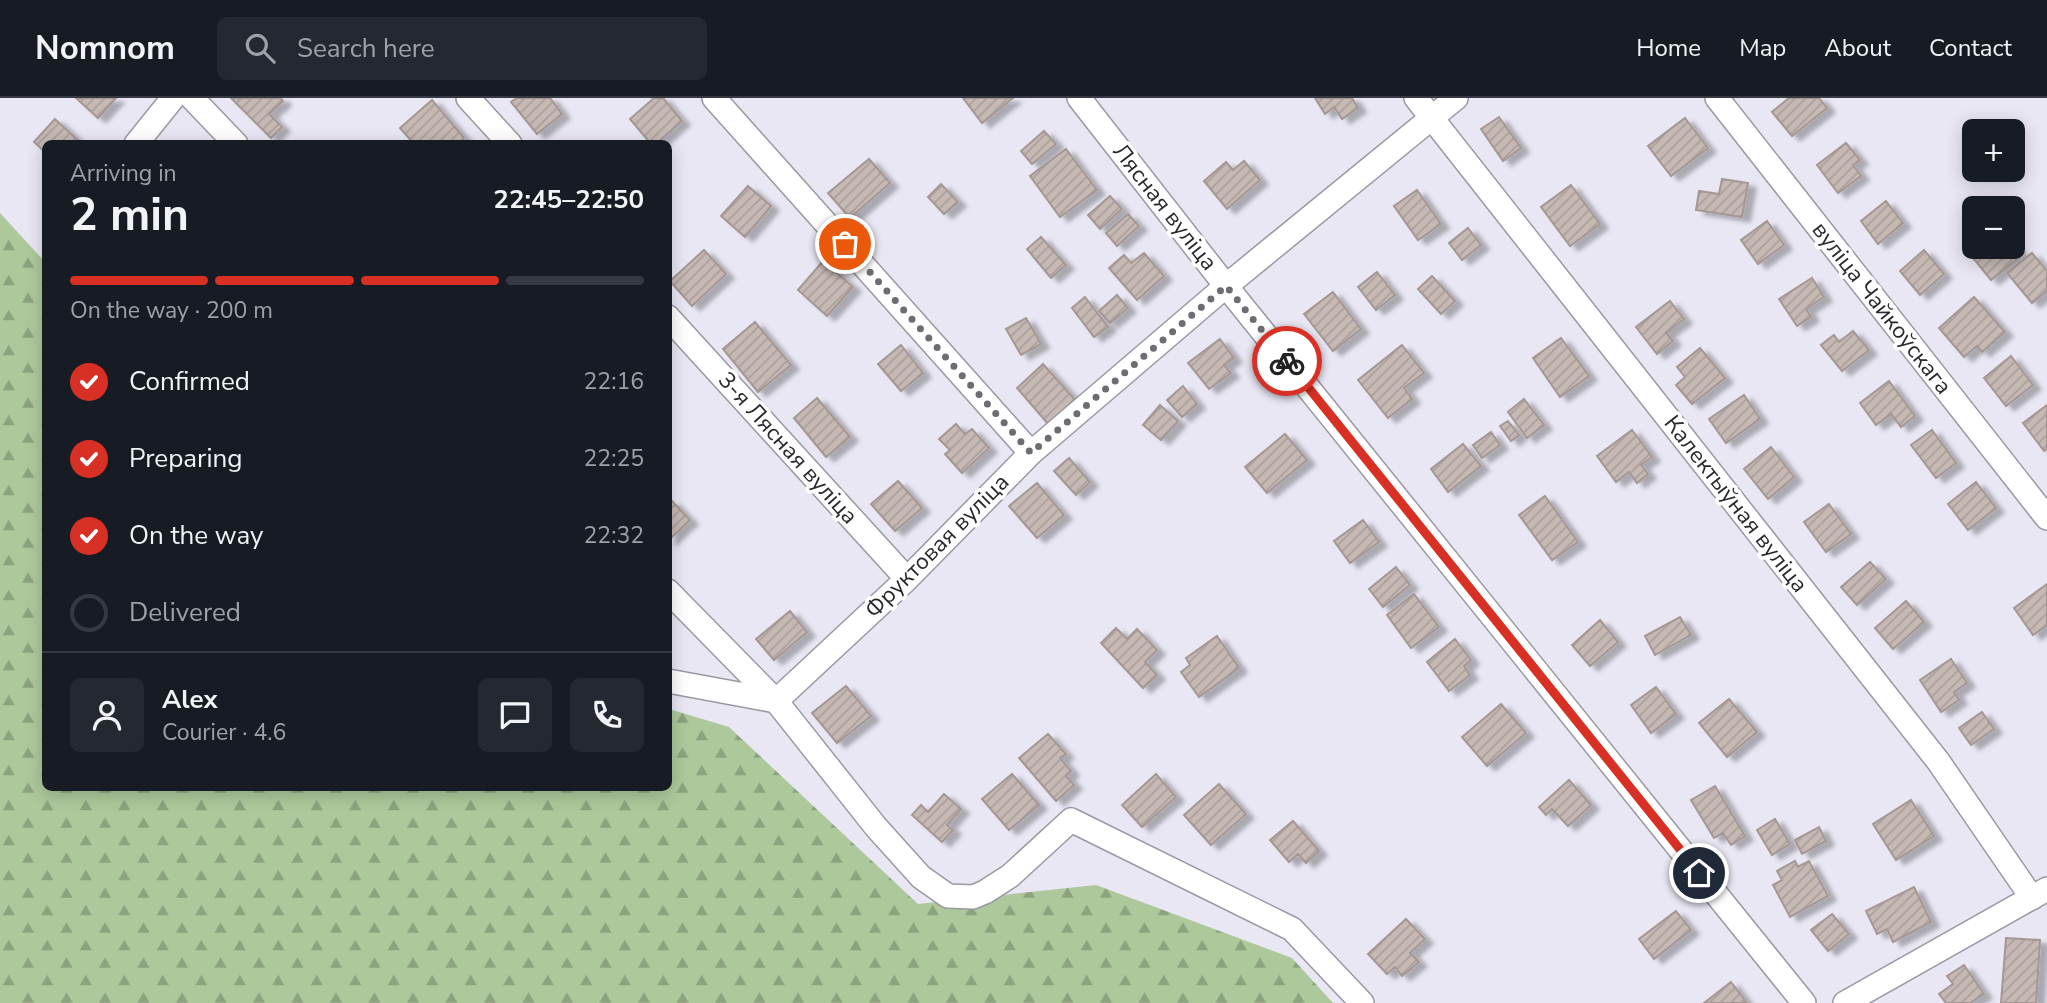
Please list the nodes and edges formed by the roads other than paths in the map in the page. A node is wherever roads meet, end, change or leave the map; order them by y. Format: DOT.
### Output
graph roads {
  1 [pos="173,98"];
  2 [pos="192,98"];
  3 [pos="468,98"];
  4 [pos="714,98"];
  5 [pos="1079,98"];
  6 [pos="1416,98"];
  7 [pos="1456,98"];
  8 [pos="1717,98"];
  9 [pos="1431,117"];
  10 [pos="139,140"];
  11 [pos="232,140"];
  12 [pos="506,140"];
  13 [pos="1226,286"];
  14 [pos="672,321"];
  15 [pos="1031,453"];
  16 [pos="2047,518"];
  17 [pos="907,579"];
  18 [pos="672,595"];
  19 [pos="672,682"];
  20 [pos="776,701"];
  21 [pos="2039,894"];
  22 [pos="1362,1003"];
  23 [pos="1804,1003"];
  24 [pos="1845,1003"];
  1 -- 10 [label="street"];
  2 -- 11 [label="street"];
  3 -- 12 [label="street"];
  4 -- 15 [label="street"];
  5 -- 13 [label="street, Лясная вуліца"];
  6 -- 9 [label="street, Калектыўная вуліца"];
  7 -- 9 [label="street, Фруктовая вуліца"];
  8 -- 16 [label="street, вуліца Чайкоўскага"];
  9 -- 13 [label="street, Фруктовая вуліца"];
  9 -- 21 [label="street, Калектыўная вуліца"];
  13 -- 15 [label="street, Фруктовая вуліца"];
  13 -- 23 [label="street, Лясная вуліца"];
  14 -- 17 [label="street, 3-я Лясная вуліца"];
  15 -- 17 [label="street, Фруктовая вуліца"];
  17 -- 20 [label="street, Фруктовая вуліца"];
  18 -- 20 [label="street"];
  19 -- 20 [label="street"];
  20 -- 22 [label="street"];
  21 -- 24 [label="street"];
}
